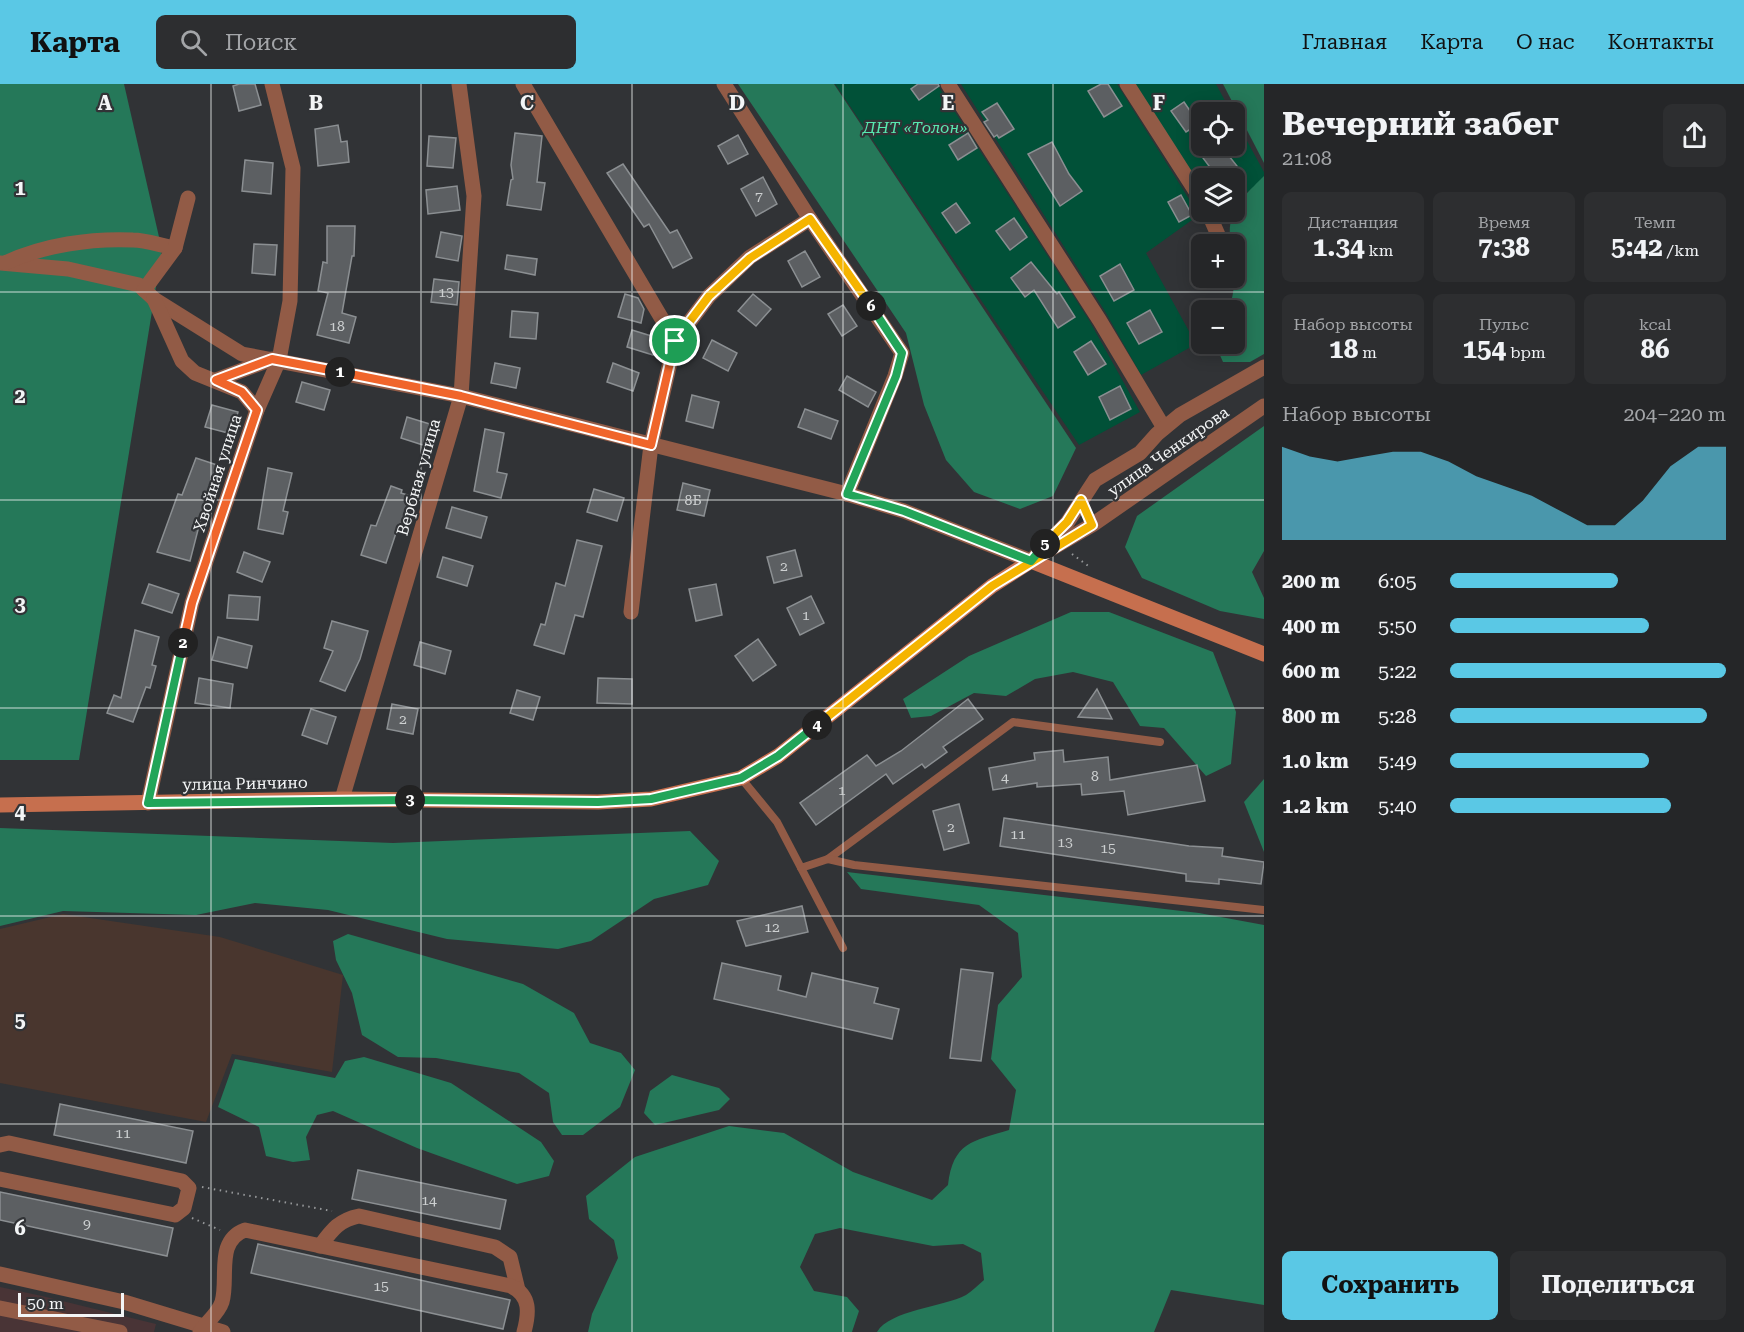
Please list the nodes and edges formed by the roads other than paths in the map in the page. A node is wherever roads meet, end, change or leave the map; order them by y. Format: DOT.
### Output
graph roads {
  1 [pos="272,84"];
  2 [pos="459,84"];
  3 [pos="523,84"];
  4 [pos="724,84"];
  5 [pos="948,84"];
  6 [pos="1127,84"];
  7 [pos="1191,184"];
  8 [pos="189,198"];
  9 [pos="810,219"];
  10 [pos="175,248"];
  11 [pos="3,263"];
  12 [pos="149,294"];
  13 [pos="675,341"];
  14 [pos="276,360"];
  15 [pos="1264,367"];
  16 [pos="238,372"];
  17 [pos="271,376"];
  18 [pos="216,380"];
  19 [pos="461,396"];
  20 [pos="1264,406"];
  21 [pos="257,410"];
  22 [pos="1164,428"];
  23 [pos="651,445"];
  24 [pos="847,494"];
  25 [pos="1081,500"];
  26 [pos="1092,525"];
  27 [pos="1031,561"];
  28 [pos="631,612"];
  29 [pos="1264,654"];
  30 [pos="1160,742"];
  31 [pos="741,778"];
  32 [pos="342,799"];
  33 [pos="148,803"];
  34 [pos="0,806"];
  35 [pos="828,859"];
  36 [pos="801,867"];
  37 [pos="1264,910"];
  38 [pos="843,948"];
  39 [pos="0,1145"];
  40 [pos="0,1179"];
  41 [pos="320,1246"];
  42 [pos="0,1274"];
  43 [pos="519,1290"];
  44 [pos="0,1308"];
  45 [pos="202,1329"];
  46 [pos="120,1332"];
  47 [pos="223,1332"];
  48 [pos="524,1332"];
  1 -- 14 [label="street, Хвойная улица"];
  2 -- 19 [label="street, Вербная улица"];
  3 -- 13 [label="street"];
  4 -- 9 [label="street"];
  5 -- 22 [label="street"];
  6 -- 7 [label="street"];
  8 -- 10 [label="street"];
  9 -- 13 [label="street"];
  9 -- 24 [label="street"];
  10 -- 11 [label="street"];
  10 -- 12 [label="street"];
  11 -- 12 [label="street"];
  12 -- 14 [label="street"];
  12 -- 18 [label="street"];
  13 -- 23 [label="street"];
  14 -- 16 [label="street"];
  14 -- 17 [label="street, Хвойная улица"];
  14 -- 19 [label="street"];
  15 -- 22 [label="street"];
  16 -- 17 [label="street"];
  16 -- 18 [label="street"];
  17 -- 21 [label="street, Хвойная улица"];
  18 -- 21 [label="street"];
  19 -- 23 [label="street"];
  19 -- 32 [label="street, Вербная улица"];
  20 -- 26 [label="street, улица Ченкирова"];
  21 -- 33 [label="street, Хвойная улица"];
  22 -- 25 [label="street"];
  23 -- 24 [label="street"];
  23 -- 28 [label="street"];
  24 -- 27 [label="street"];
  25 -- 26 [label="street"];
  25 -- 27 [label="street"];
  26 -- 27 [label="street, улица Ченкирова"];
  27 -- 29 [label="street"];
  27 -- 31 [label="street, улица Ринчино"];
  30 -- 35 [label="lane"];
  31 -- 32 [label="street, улица Ринчино"];
  31 -- 36 [label="lane"];
  32 -- 33 [label="street, улица Ринчино"];
  33 -- 34 [label="street, улица Ринчино"];
  35 -- 36 [label="lane"];
  35 -- 37 [label="lane"];
  36 -- 38 [label="lane"];
  39 -- 40 [label="street"];
  41 -- 43 [label="street"];
  41 -- 43 [label="street"];
  41 -- 45 [label="street"];
  42 -- 45 [label="street"];
  43 -- 48 [label="street"];
  44 -- 46 [label="street"];
  45 -- 47 [label="street"];
}
